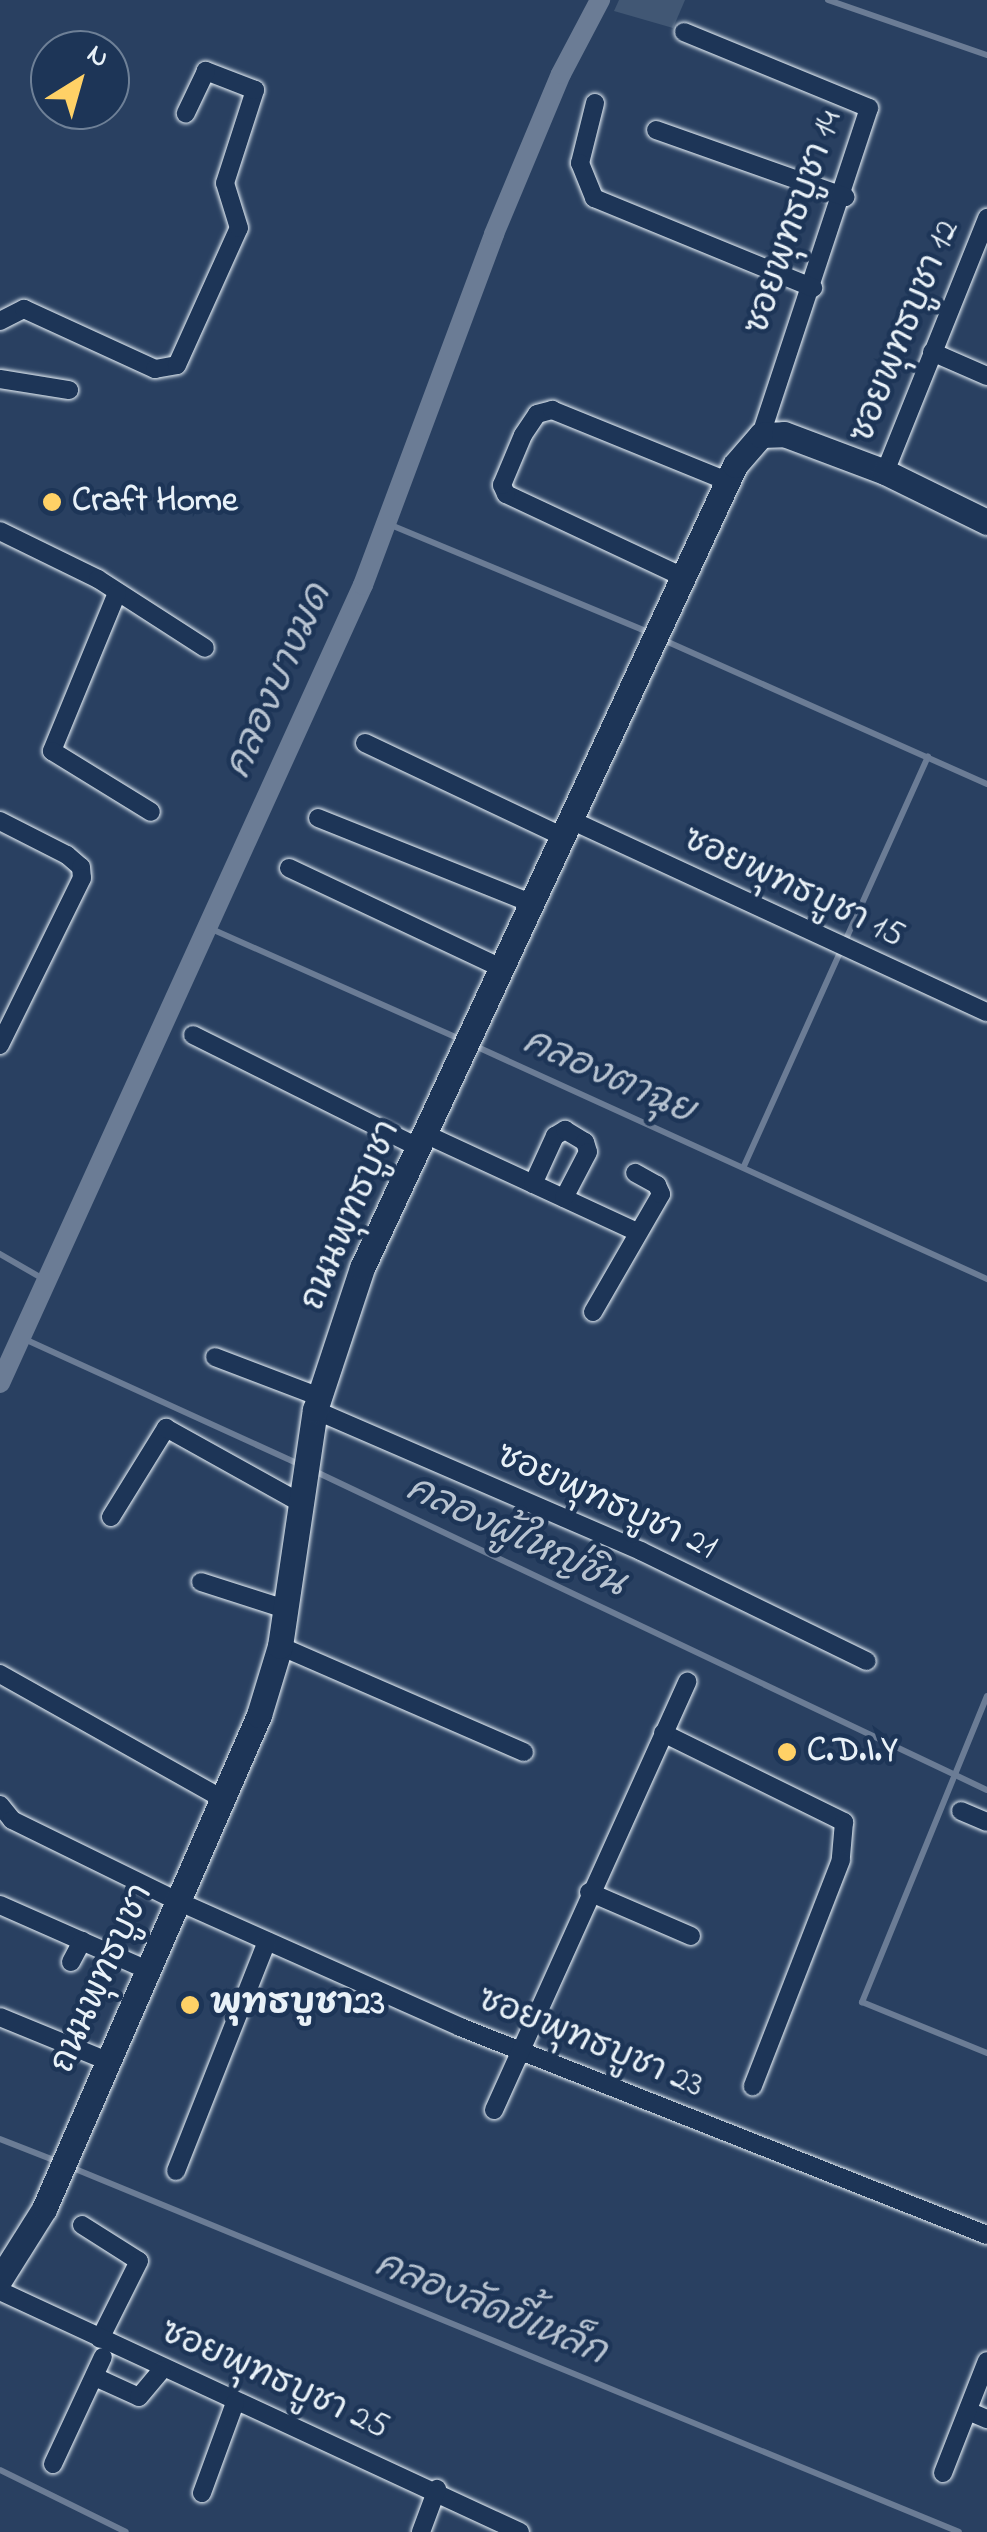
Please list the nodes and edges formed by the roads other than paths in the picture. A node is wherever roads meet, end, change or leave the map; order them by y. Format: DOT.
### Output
graph roads {
  1 [pos="684,32"];
  2 [pos="594,103"];
  3 [pos="186,113"];
  4 [pos="656,130"];
  5 [pos="845,197"];
  6 [pos="987,218"];
  7 [pos="813,288"];
  8 [pos="0,322"];
  9 [pos="932,352"];
  10 [pos="987,376"];
  11 [pos="0,379"];
  12 [pos="69,390"];
  13 [pos="761,435"];
  14 [pos="884,472"];
  15 [pos="728,481"];
  16 [pos="987,522"];
  17 [pos="0,531"];
  18 [pos="681,576"];
  19 [pos="117,593"];
  20 [pos="205,648"];
  21 [pos="366,743"];
  22 [pos="151,812"];
  23 [pos="318,818"];
  24 [pos="0,822"];
  25 [pos="568,829"];
  26 [pos="289,868"];
  27 [pos="530,903"];
  28 [pos="499,967"];
  29 [pos="987,1012"];
  30 [pos="192,1035"];
  31 [pos="0,1045"];
  32 [pos="422,1140"];
  33 [pos="635,1173"];
  34 [pos="534,1184"];
  35 [pos="564,1198"];
  36 [pos="637,1232"];
  37 [pos="593,1312"];
  38 [pos="215,1356"];
  39 [pos="318,1404"];
  40 [pos="302,1494"];
  41 [pos="110,1517"];
  42 [pos="201,1582"];
  43 [pos="284,1609"];
  44 [pos="280,1646"];
  45 [pos="867,1661"];
  46 [pos="0,1674"];
  47 [pos="687,1682"];
  48 [pos="663,1733"];
  49 [pos="524,1752"];
  50 [pos="226,1801"];
  51 [pos="0,1805"];
  52 [pos="961,1811"];
  53 [pos="987,1822"];
  54 [pos="589,1892"];
  55 [pos="174,1900"];
  56 [pos="0,1905"];
  57 [pos="691,1936"];
  58 [pos="267,1940"];
  59 [pos="82,1941"];
  60 [pos="70,1962"];
  61 [pos="145,1969"];
  62 [pos="0,2016"];
  63 [pos="518,2051"];
  64 [pos="105,2060"];
  65 [pos="753,2086"];
  66 [pos="494,2110"];
  67 [pos="176,2171"];
  68 [pos="82,2224"];
  69 [pos="987,2236"];
  70 [pos="10,2243"];
  71 [pos="0,2279"];
  72 [pos="0,2291"];
  73 [pos="102,2348"];
  74 [pos="987,2362"];
  75 [pos="162,2370"];
  76 [pos="94,2377"];
  77 [pos="235,2404"];
  78 [pos="968,2411"];
  79 [pos="987,2419"];
  80 [pos="53,2464"];
  81 [pos="943,2473"];
  82 [pos="437,2488"];
  83 [pos="202,2493"];
  84 [pos="421,2532"];
  85 [pos="520,2532"];
  1 -- 5 [label="street, ซอยพุทธบูชา 14"];
  2 -- 7 [label="street"];
  3 -- 8 [label="street"];
  4 -- 5 [label="street"];
  5 -- 7 [label="street, ซอยพุทธบูชา 14"];
  6 -- 9 [label="street, ซอยพุทธบูชา 12"];
  7 -- 13 [label="street, ซอยพุทธบูชา 14"];
  9 -- 10 [label="street"];
  9 -- 14 [label="street, ซอยพุทธบูชา 12"];
  11 -- 12 [label="street"];
  13 -- 14 [label="main road"];
  13 -- 15 [label="main road, ถนนพุทธบูชา"];
  14 -- 16 [label="main road"];
  15 -- 18 [label="main road, ถนนพุทธบูชา"];
  15 -- 18 [label="street"];
  17 -- 19 [label="street"];
  18 -- 25 [label="main road, ถนนพุทธบูชา"];
  19 -- 20 [label="street"];
  19 -- 22 [label="street"];
  21 -- 25 [label="street, ซอยพุทธบูชา 15"];
  23 -- 27 [label="street"];
  24 -- 31 [label="street"];
  25 -- 27 [label="main road, ถนนพุทธบูชา"];
  25 -- 29 [label="street, ซอยพุทธบูชา 15"];
  26 -- 28 [label="street"];
  27 -- 28 [label="main road, ถนนพุทธบูชา"];
  28 -- 32 [label="main road, ถนนพุทธบูชา"];
  30 -- 32 [label="street"];
  32 -- 34 [label="street"];
  32 -- 39 [label="main road, ถนนพุทธบูชา"];
  33 -- 36 [label="street"];
  34 -- 35 [label="street"];
  34 -- 35 [label="street"];
  35 -- 36 [label="street"];
  36 -- 37 [label="street"];
  38 -- 39 [label="street, ซอยพุทธบูชา 21"];
  39 -- 40 [label="main road, ถนนพุทธบูชา"];
  39 -- 45 [label="street, ซอยพุทธบูชา 21"];
  40 -- 41 [label="street"];
  40 -- 43 [label="main road, ถนนพุทธบูชา"];
  42 -- 43 [label="street"];
  43 -- 44 [label="main road, ถนนพุทธบูชา"];
  44 -- 49 [label="street"];
  44 -- 50 [label="main road, ถนนพุทธบูชา"];
  46 -- 50 [label="street"];
  47 -- 48 [label="street"];
  48 -- 54 [label="street"];
  48 -- 65 [label="street"];
  50 -- 55 [label="main road, ถนนพุทธบูชา"];
  51 -- 55 [label="street, ซอยพุทธบูชา 23"];
  52 -- 53 [label="street"];
  54 -- 57 [label="street"];
  54 -- 63 [label="street"];
  55 -- 58 [label="street, ซอยพุทธบูชา 23"];
  55 -- 61 [label="main road, ถนนพุทธบูชา"];
  56 -- 59 [label="street"];
  58 -- 63 [label="street, ซอยพุทธบูชา 23"];
  58 -- 67 [label="street"];
  59 -- 60 [label="street"];
  59 -- 61 [label="street"];
  61 -- 64 [label="main road, ถนนพุทธบูชา"];
  62 -- 64 [label="street"];
  63 -- 66 [label="street"];
  63 -- 69 [label="street, ซอยพุทธบูชา 23"];
  64 -- 70 [label="main road, ถนนพุทธบูชา"];
  68 -- 73 [label="street"];
  70 -- 71 [label="main road, ถนนพุทธบูชา"];
  72 -- 73 [label="street, ซอยพุทธบูชา 25"];
  73 -- 75 [label="street, ซอยพุทธบูชา 25"];
  73 -- 76 [label="street"];
  74 -- 78 [label="street"];
  75 -- 76 [label="street"];
  75 -- 77 [label="street, ซอยพุทธบูชา 25"];
  76 -- 80 [label="street"];
  77 -- 82 [label="street, ซอยพุทธบูชา 25"];
  77 -- 83 [label="street"];
  78 -- 79 [label="street"];
  78 -- 81 [label="street"];
  82 -- 84 [label="street"];
  82 -- 85 [label="street, ซอยพุทธบูชา 25"];
}
